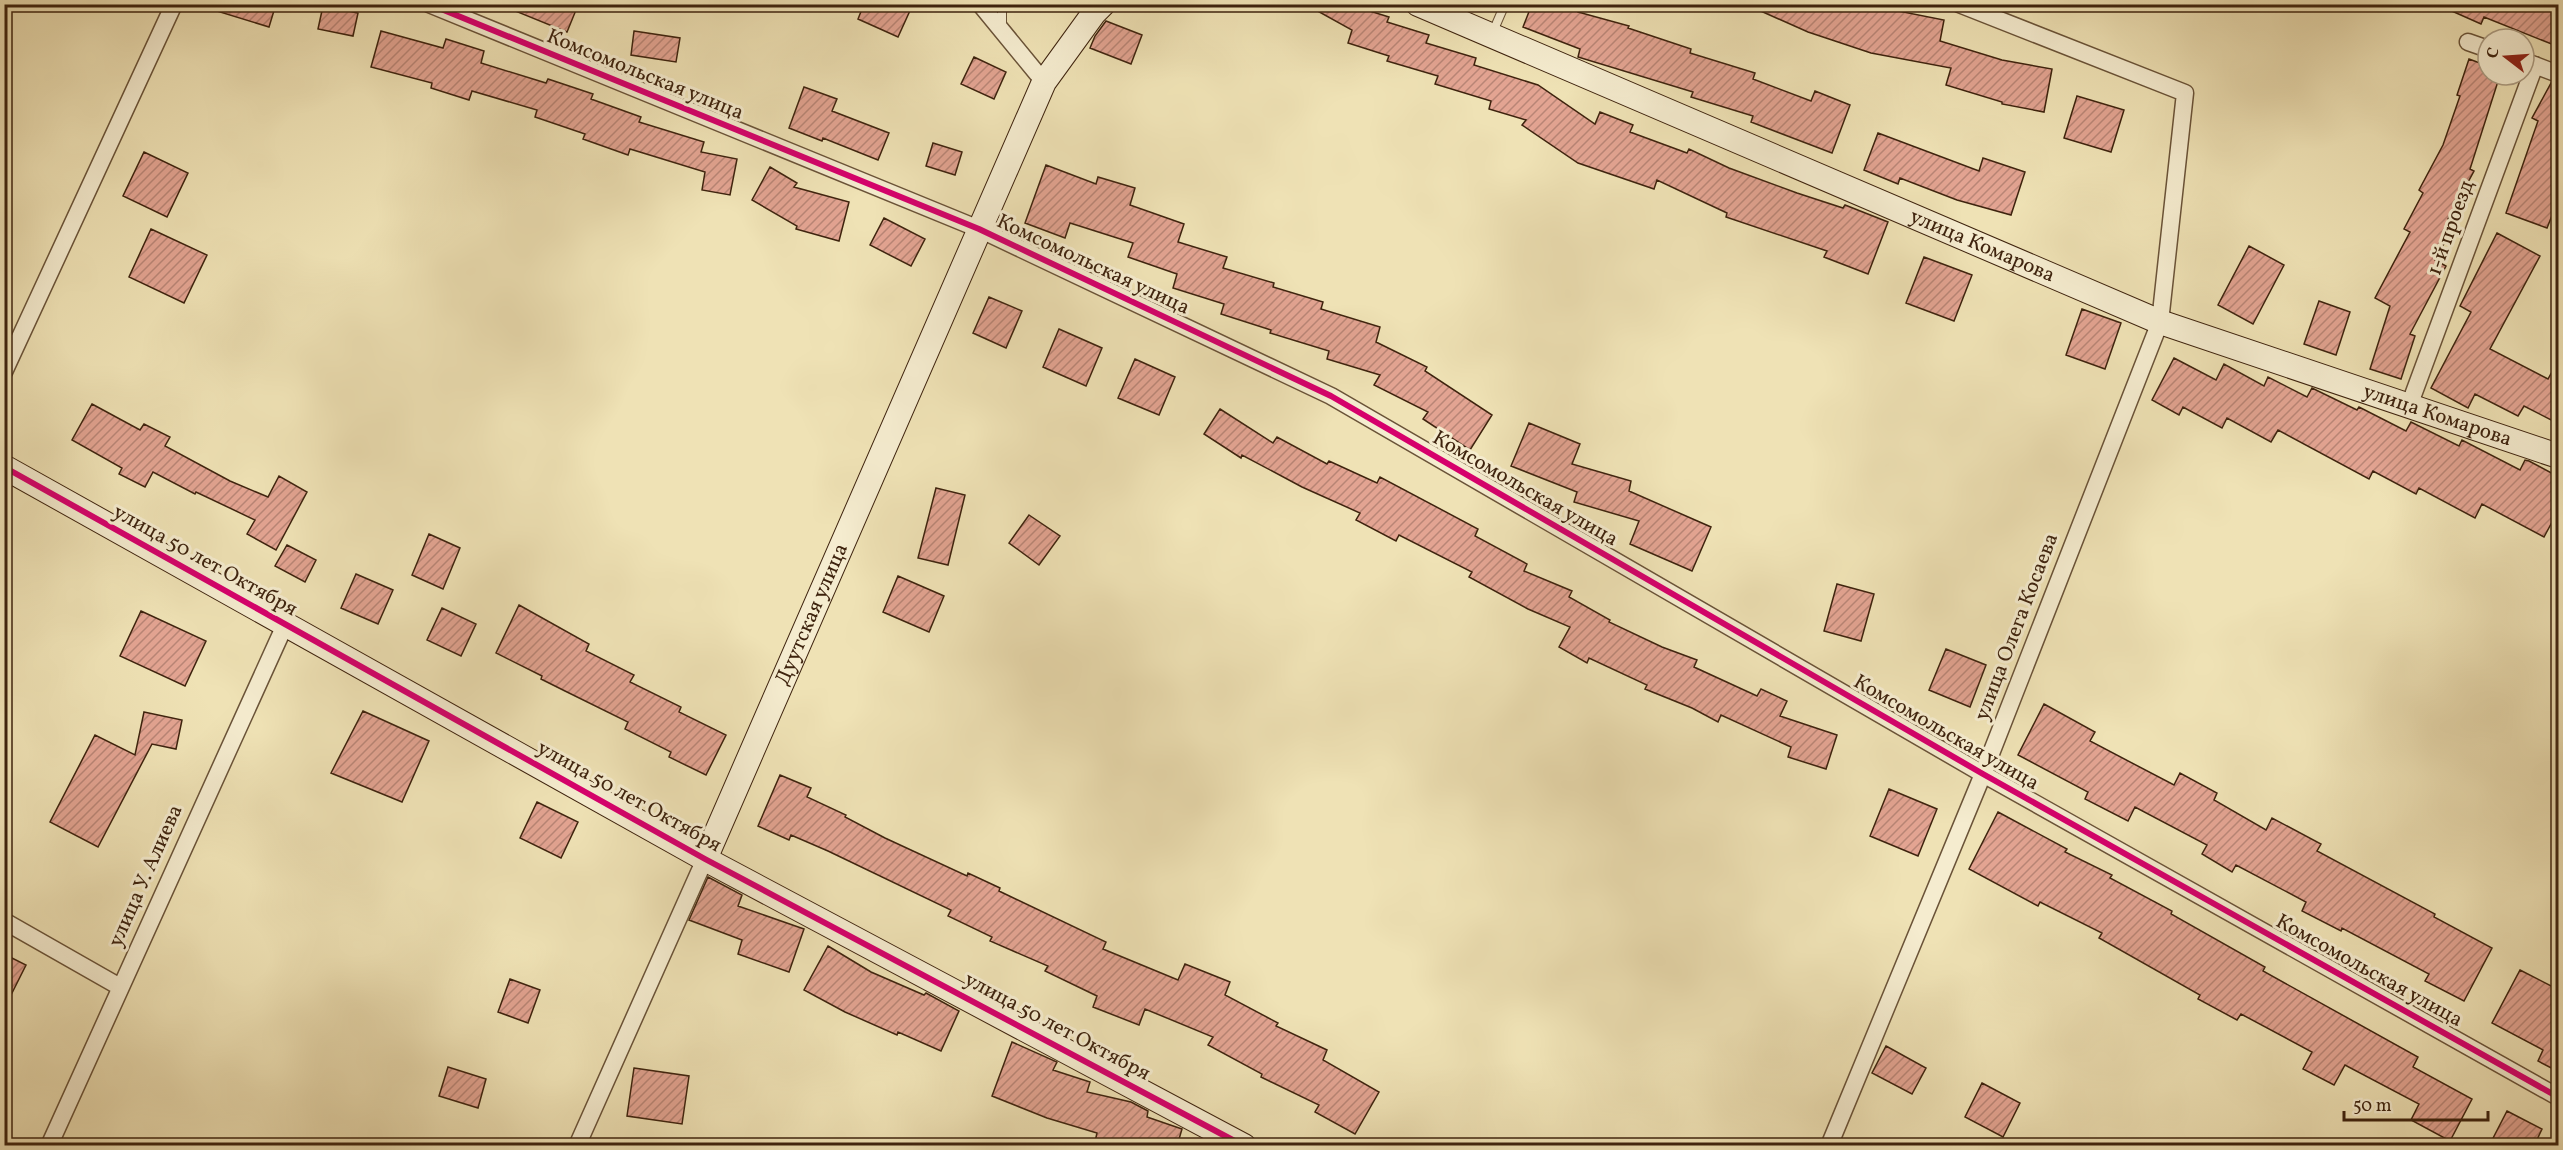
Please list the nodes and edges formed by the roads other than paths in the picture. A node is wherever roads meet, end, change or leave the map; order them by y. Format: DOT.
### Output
graph roads {
  1 [pos="174,4"];
  2 [pos="429,4"];
  3 [pos="980,4"];
  4 [pos="1002,4"];
  5 [pos="1418,4"];
  6 [pos="1505,4"];
  7 [pos="1959,4"];
  8 [pos="1098,7"];
  9 [pos="1002,30"];
  10 [pos="1492,36"];
  11 [pos="2468,42"];
  12 [pos="2476,45"];
  13 [pos="2536,65"];
  14 [pos="2559,74"];
  15 [pos="1044,82"];
  16 [pos="2522,87"];
  17 [pos="979,229"];
  18 [pos="2160,322"];
  19 [pos="4,372"];
  20 [pos="2409,406"];
  21 [pos="2559,456"];
  22 [pos="4,467"];
  23 [pos="285,625"];
  24 [pos="1983,774"];
  25 [pos="705,859"];
  26 [pos="4,921"];
  27 [pos="120,987"];
  28 [pos="2559,1096"];
  29 [pos="49,1146"];
  30 [pos="577,1146"];
  31 [pos="1244,1146"];
  32 [pos="1829,1146"];
  1 -- 19 [label="street"];
  2 -- 17 [label="street, Комсомольская улица"];
  3 -- 9 [label="street"];
  4 -- 9 [label="lane"];
  5 -- 10 [label="street, улица Комарова"];
  6 -- 10 [label="lane"];
  7 -- 18 [label="street, улица Олега Косаева"];
  8 -- 15 [label="street"];
  9 -- 15 [label="street"];
  10 -- 18 [label="street, улица Комарова"];
  11 -- 12 [label="street"];
  13 -- 14 [label="street"];
  15 -- 17 [label="street, Дуутская улица"];
  16 -- 20 [label="street, 1-й проезд"];
  17 -- 24 [label="street, Комсомольская улица"];
  17 -- 25 [label="street, Дуутская улица"];
  18 -- 20 [label="street, улица Комарова"];
  18 -- 24 [label="street, улица Олега Косаева"];
  20 -- 21 [label="street, улица Комарова"];
  22 -- 23 [label="street, улица 50 лет Октября"];
  23 -- 25 [label="street, улица 50 лет Октября"];
  23 -- 27 [label="street, улица У. Алиева"];
  24 -- 28 [label="street, Комсомольская улица"];
  24 -- 32 [label="street, улица Олега Косаева"];
  25 -- 30 [label="street, Дуутская улица"];
  25 -- 31 [label="street, улица 50 лет Октября"];
  26 -- 27 [label="street"];
  27 -- 29 [label="street, улица У. Алиева"];
}
